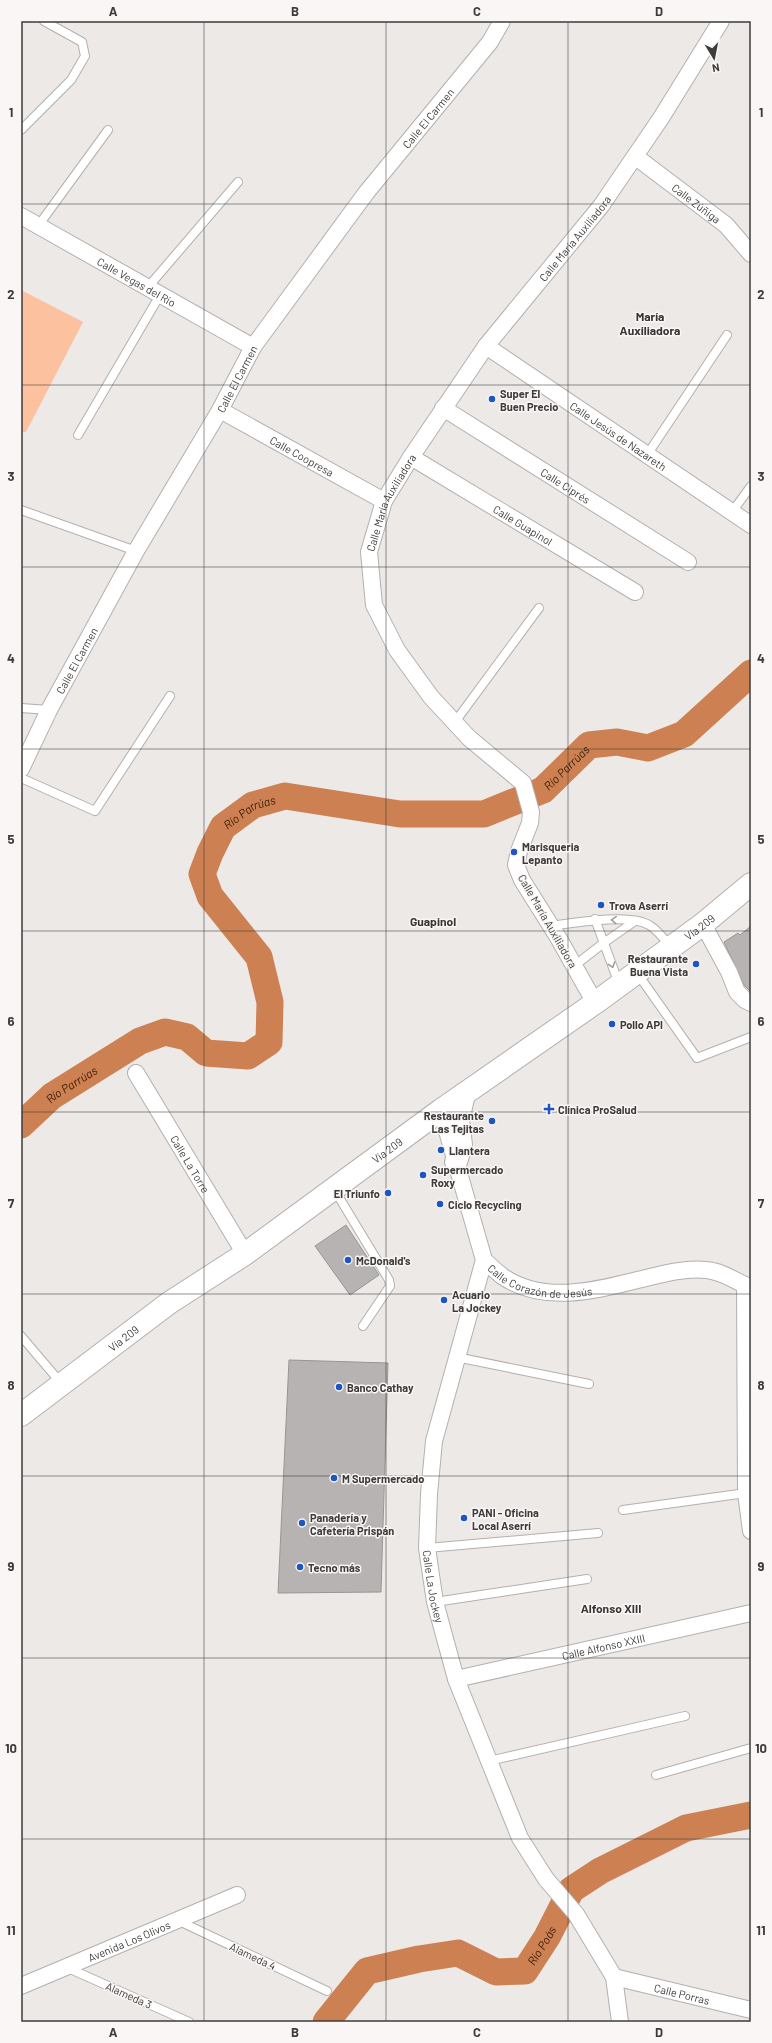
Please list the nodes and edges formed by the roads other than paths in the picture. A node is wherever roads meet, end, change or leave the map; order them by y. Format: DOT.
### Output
graph roads {
  1 [pos="44,21"];
  2 [pos="502,21"];
  3 [pos="721,21"];
  4 [pos="21,130"];
  5 [pos="108,130"];
  6 [pos="636,158"];
  7 [pos="238,182"];
  8 [pos="21,216"];
  9 [pos="38,226"];
  10 [pos="751,254"];
  11 [pos="154,291"];
  12 [pos="727,334"];
  13 [pos="486,346"];
  14 [pos="253,347"];
  15 [pos="443,408"];
  16 [pos="220,410"];
  17 [pos="78,434"];
  18 [pos="647,455"];
  19 [pos="411,457"];
  20 [pos="751,486"];
  21 [pos="384,501"];
  22 [pos="21,510"];
  23 [pos="732,512"];
  24 [pos="751,525"];
  25 [pos="136,551"];
  26 [pos="688,562"];
  27 [pos="635,592"];
  28 [pos="539,608"];
  29 [pos="170,696"];
  30 [pos="21,708"];
  31 [pos="49,710"];
  32 [pos="455,722"];
  33 [pos="21,769"];
  34 [pos="21,778"];
  35 [pos="751,884"];
  36 [pos="595,919"];
  37 [pos="635,921"];
  38 [pos="703,924"];
  39 [pos="551,926"];
  40 [pos="604,942"];
  41 [pos="671,947"];
  42 [pos="574,966"];
  43 [pos="637,972"];
  44 [pos="619,985"];
  45 [pos="595,1003"];
  46 [pos="751,1003"];
  47 [pos="751,1037"];
  48 [pos="136,1073"];
  49 [pos="464,1094"];
  50 [pos="441,1110"];
  51 [pos="456,1162"];
  52 [pos="333,1188"];
  53 [pos="245,1254"];
  54 [pos="484,1260"];
  55 [pos="748,1287"];
  56 [pos="363,1326"];
  57 [pos="21,1336"];
  58 [pos="456,1357"];
  59 [pos="62,1384"];
  60 [pos="589,1384"];
  61 [pos="21,1415"];
  62 [pos="746,1493"];
  63 [pos="623,1510"];
  64 [pos="749,1515"];
  65 [pos="751,1531"];
  66 [pos="598,1533"];
  67 [pos="427,1548"];
  68 [pos="587,1579"];
  69 [pos="435,1602"];
  70 [pos="751,1613"];
  71 [pos="456,1679"];
  72 [pos="685,1716"];
  73 [pos="751,1748"];
  74 [pos="489,1761"];
  75 [pos="656,1775"];
  76 [pos="237,1895"];
  77 [pos="179,1921"];
  78 [pos="68,1968"];
  79 [pos="614,1977"];
  80 [pos="21,1986"];
  81 [pos="327,1991"];
  82 [pos="751,2010"];
  83 [pos="189,2022"];
  84 [pos="620,2022"];
  1 -- 4 [label="lane"];
  2 -- 14 [label="street, Calle El Carmen"];
  3 -- 6 [label="street, Calle María Auxiliadora"];
  5 -- 9 [label="lane"];
  6 -- 10 [label="street, Calle Zúñiga"];
  6 -- 13 [label="street, Calle María Auxiliadora"];
  7 -- 11 [label="lane"];
  8 -- 9 [label="street, Calle Vegas del Río"];
  9 -- 11 [label="street, Calle Vegas del Río"];
  11 -- 14 [label="street, Calle Vegas del Río"];
  11 -- 17 [label="lane"];
  12 -- 18 [label="lane"];
  13 -- 15 [label="street, Calle María Auxiliadora"];
  13 -- 18 [label="street, Calle Jesús de Nazareth"];
  14 -- 16 [label="street, Calle El Carmen"];
  15 -- 19 [label="street, Calle María Auxiliadora"];
  15 -- 26 [label="street, Calle Ciprés"];
  16 -- 21 [label="street, Calle Coopresa"];
  16 -- 25 [label="street, Calle El Carmen"];
  18 -- 23 [label="street, Calle Jesús de Nazareth"];
  19 -- 21 [label="street, Calle María Auxiliadora"];
  19 -- 27 [label="street, Calle Guapinol"];
  20 -- 23 [label="lane"];
  21 -- 32 [label="street, Calle María Auxiliadora"];
  22 -- 25 [label="lane"];
  23 -- 24 [label="street, Calle Jesús de Nazareth"];
  25 -- 31 [label="street, Calle El Carmen"];
  28 -- 32 [label="lane"];
  29 -- 34 [label="lane"];
  30 -- 31 [label="lane"];
  31 -- 33 [label="street, Calle El Carmen"];
  32 -- 39 [label="street, Calle María Auxiliadora"];
  35 -- 38 [label="main road, Vía 209"];
  37 -- 36 [label="lane, one-way"];
  36 -- 39 [label="lane"];
  36 -- 40 [label="lane"];
  37 -- 40 [label="lane"];
  37 -- 41 [label="lane"];
  38 -- 41 [label="main road, Vía 209"];
  38 -- 46 [label="street"];
  39 -- 42 [label="street, Calle María Auxiliadora"];
  40 -- 42 [label="lane"];
  40 -- 44 [label="lane, one-way"];
  41 -- 43 [label="main road, Vía 209"];
  42 -- 45 [label="street, Calle María Auxiliadora"];
  43 -- 44 [label="main road, Vía 209"];
  43 -- 47 [label="lane"];
  44 -- 45 [label="main road, Vía 209"];
  45 -- 49 [label="main road, Vía 209"];
  48 -- 53 [label="street, Calle La Torre"];
  49 -- 50 [label="main road, Vía 209"];
  49 -- 51 [label="main road"];
  50 -- 51 [label="street, Calle Corazón de Jesús"];
  50 -- 52 [label="main road, Vía 209"];
  51 -- 54 [label="street, Calle Corazón de Jesús"];
  52 -- 53 [label="main road, Vía 209"];
  52 -- 56 [label="lane"];
  53 -- 59 [label="main road, Vía 209"];
  54 -- 55 [label="street, Calle Corazón de Jesús"];
  54 -- 58 [label="street, Calle La Jockey"];
  55 -- 62 [label="street"];
  57 -- 59 [label="lane"];
  58 -- 60 [label="lane"];
  58 -- 67 [label="street, Calle La Jockey"];
  59 -- 61 [label="main road, Vía 209"];
  62 -- 63 [label="lane"];
  62 -- 64 [label="street"];
  64 -- 65 [label="street"];
  66 -- 67 [label="lane"];
  67 -- 69 [label="street, Calle La Jockey"];
  68 -- 69 [label="lane"];
  69 -- 71 [label="street, Calle La Jockey"];
  70 -- 71 [label="street, Calle Alfonso XXIII"];
  71 -- 74 [label="street, Calle La Jockey"];
  72 -- 74 [label="lane"];
  73 -- 75 [label="lane"];
  74 -- 79 [label="street, Calle La Jockey"];
  76 -- 77 [label="street, Avenida Los Olivos"];
  77 -- 78 [label="street, Avenida Los Olivos"];
  77 -- 81 [label="lane, Alameda 4"];
  78 -- 80 [label="street, Avenida Los Olivos"];
  78 -- 83 [label="lane, Alameda 3"];
  79 -- 82 [label="street, Calle Porras"];
  79 -- 84 [label="street"];
}
